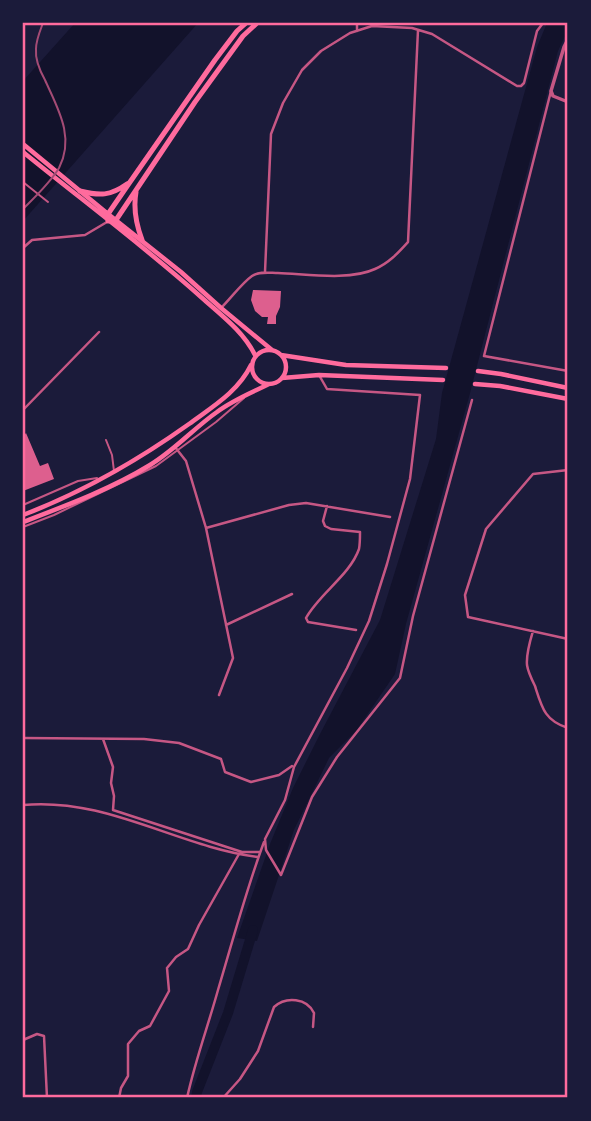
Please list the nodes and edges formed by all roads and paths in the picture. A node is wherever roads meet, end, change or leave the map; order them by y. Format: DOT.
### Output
graph roads {
  1 [pos="246,23"];
  2 [pos="257,23"];
  3 [pos="357,23"];
  4 [pos="543,23"];
  5 [pos="418,30"];
  6 [pos="357,31"];
  7 [pos="568,39"];
  8 [pos="551,91"];
  9 [pos="568,102"];
  10 [pos="23,144"];
  11 [pos="23,152"];
  12 [pos="23,182"];
  13 [pos="130,182"];
  14 [pos="70,187"];
  15 [pos="137,187"];
  16 [pos="80,191"];
  17 [pos="48,202"];
  18 [pos="108,218"];
  19 [pos="116,220"];
  20 [pos="142,240"];
  21 [pos="23,248"];
  22 [pos="265,272"];
  23 [pos="222,308"];
  24 [pos="99,332"];
  25 [pos="272,349"];
  26 [pos="255,355"];
  27 [pos="281,355"];
  28 [pos="251,365"];
  29 [pos="446,368"];
  30 [pos="478,371"];
  31 [pos="568,371"];
  32 [pos="319,375"];
  33 [pos="282,378"];
  34 [pos="443,380"];
  35 [pos="269,384"];
  36 [pos="475,384"];
  37 [pos="568,388"];
  38 [pos="568,399"];
  39 [pos="471,400"];
  40 [pos="23,411"];
  41 [pos="106,440"];
  42 [pos="177,448"];
  43 [pos="568,470"];
  44 [pos="115,472"];
  45 [pos="105,477"];
  46 [pos="23,505"];
  47 [pos="327,506"];
  48 [pos="23,514"];
  49 [pos="390,517"];
  50 [pos="23,525"];
  51 [pos="206,528"];
  52 [pos="292,594"];
  53 [pos="226,625"];
  54 [pos="356,631"];
  55 [pos="533,631"];
  56 [pos="568,639"];
  57 [pos="219,695"];
  58 [pos="568,728"];
  59 [pos="23,738"];
  60 [pos="103,739"];
  61 [pos="295,764"];
  62 [pos="23,805"];
  63 [pos="265,838"];
  64 [pos="239,854"];
  65 [pos="259,854"];
  66 [pos="313,1027"];
  67 [pos="23,1040"];
  68 [pos="47,1098"];
  69 [pos="119,1098"];
  70 [pos="187,1098"];
  71 [pos="223,1098"];
  1 -- 13 [label="highway"];
  2 -- 15 [label="highway"];
  3 -- 6 [label="street"];
  4 -- 5 [label="street"];
  5 -- 6 [label="street"];
  5 -- 22 [label="street"];
  6 -- 22 [label="street"];
  7 -- 8 [label="street"];
  8 -- 9 [label="street"];
  8 -- 31 [label="street"];
  10 -- 14 [label="main road"];
  11 -- 14 [label="main road"];
  12 -- 17 [label="street"];
  13 -- 16 [label="highway"];
  13 -- 18 [label="highway"];
  14 -- 16 [label="main road"];
  14 -- 18 [label="main road"];
  15 -- 19 [label="highway"];
  15 -- 20 [label="highway"];
  16 -- 18 [label="main road"];
  18 -- 19 [label="highway"];
  18 -- 21 [label="street"];
  18 -- 26 [label="main road"];
  19 -- 20 [label="main road"];
  20 -- 23 [label="main road"];
  22 -- 23 [label="street"];
  23 -- 25 [label="main road"];
  24 -- 40 [label="street"];
  25 -- 26 [label="main road"];
  25 -- 27 [label="main road"];
  26 -- 28 [label="main road"];
  27 -- 29 [label="main road"];
  27 -- 33 [label="main road"];
  28 -- 35 [label="main road"];
  28 -- 44 [label="main road"];
  30 -- 37 [label="main road"];
  32 -- 33 [label="main road"];
  32 -- 34 [label="main road"];
  32 -- 61 [label="street"];
  33 -- 35 [label="main road"];
  35 -- 42 [label="main road"];
  36 -- 38 [label="main road"];
  39 -- 63 [label="street"];
  41 -- 44 [label="street"];
  42 -- 50 [label="main road"];
  42 -- 51 [label="street"];
  43 -- 55 [label="street"];
  44 -- 45 [label="main road"];
  45 -- 46 [label="street"];
  45 -- 48 [label="main road"];
  47 -- 49 [label="street"];
  47 -- 51 [label="street"];
  47 -- 54 [label="street"];
  51 -- 53 [label="street"];
  52 -- 53 [label="street"];
  53 -- 57 [label="street"];
  55 -- 56 [label="street"];
  55 -- 58 [label="street"];
  59 -- 60 [label="street"];
  60 -- 61 [label="street"];
  60 -- 65 [label="street"];
  61 -- 63 [label="street"];
  62 -- 64 [label="street"];
  63 -- 65 [label="street"];
  64 -- 65 [label="street"];
  64 -- 69 [label="street"];
  65 -- 70 [label="street"];
  66 -- 71 [label="street"];
  67 -- 68 [label="street"];
}
